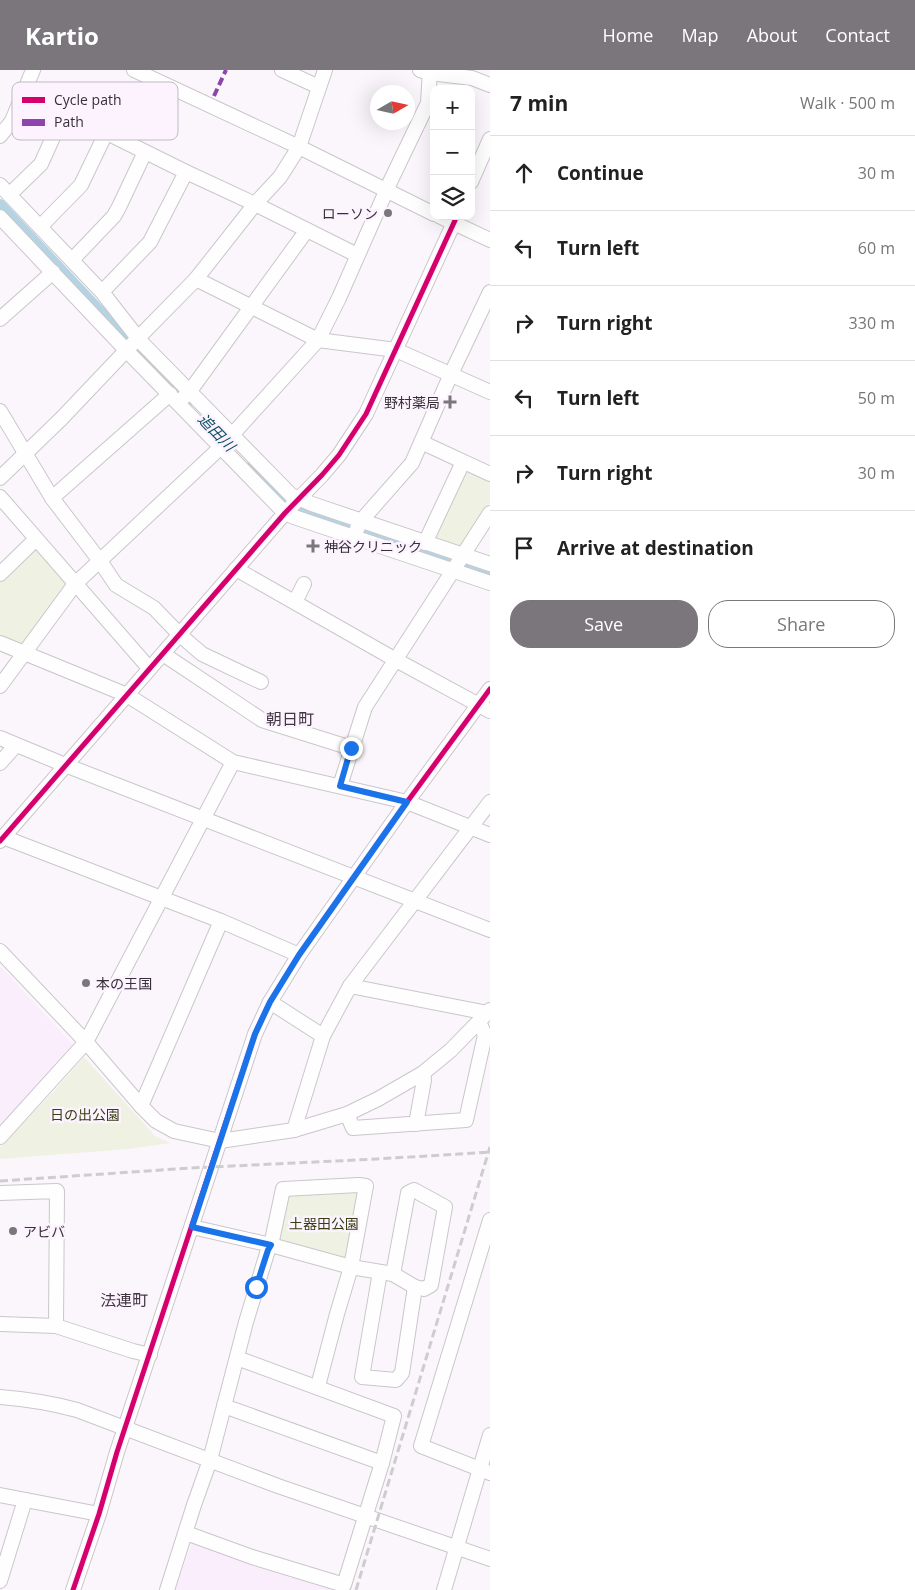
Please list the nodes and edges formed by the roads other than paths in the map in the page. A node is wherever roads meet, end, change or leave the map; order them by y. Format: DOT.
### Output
graph roads {
  1 [pos="33,70"];
  2 [pos="134,70"];
  3 [pos="282,70"];
  4 [pos="325,70"];
  5 [pos="427,71"];
  6 [pos="29,82"];
  7 [pos="160,82"];
  8 [pos="490,85"];
  9 [pos="319,87"];
  10 [pos="178,91"];
  11 [pos="12,122"];
  12 [pos="0,136"];
  13 [pos="490,139"];
  14 [pos="52,140"];
  15 [pos="103,140"];
  16 [pos="120,140"];
  17 [pos="299,147"];
  18 [pos="145,152"];
  19 [pos="186,172"];
  20 [pos="474,175"];
  21 [pos="5,190"];
  22 [pos="387,191"];
  23 [pos="256,204"];
  24 [pos="430,212"];
  25 [pos="0,217"];
  26 [pos="455,220"];
  27 [pos="40,227"];
  28 [pos="307,230"];
  29 [pos="490,240"];
  30 [pos="357,256"];
  31 [pos="72,260"];
  32 [pos="53,272"];
  33 [pos="196,279"];
  34 [pos="102,292"];
  35 [pos="490,292"];
  36 [pos="251,307"];
  37 [pos="2,312"];
  38 [pos="139,337"];
  39 [pos="318,340"];
  40 [pos="126,350"];
  41 [pos="396,350"];
  42 [pos="451,374"];
  43 [pos="190,391"];
  44 [pos="490,392"];
  45 [pos="174,398"];
  46 [pos="0,411"];
  47 [pos="232,434"];
  48 [pos="421,442"];
  49 [pos="221,447"];
  50 [pos="25,453"];
  51 [pos="463,462"];
  52 [pos="490,474"];
  53 [pos="0,478"];
  54 [pos="0,497"];
  55 [pos="52,498"];
  56 [pos="299,500"];
  57 [pos="286,513"];
  58 [pos="490,513"];
  59 [pos="361,521"];
  60 [pos="354,537"];
  61 [pos="36,539"];
  62 [pos="425,543"];
  63 [pos="463,556"];
  64 [pos="100,561"];
  65 [pos="490,564"];
  66 [pos="236,569"];
  67 [pos="453,570"];
  68 [pos="0,574"];
  69 [pos="490,582"];
  70 [pos="75,584"];
  71 [pos="304,584"];
  72 [pos="295,602"];
  73 [pos="180,636"];
  74 [pos="0,643"];
  75 [pos="24,653"];
  76 [pos="163,654"];
  77 [pos="396,660"];
  78 [pos="149,668"];
  79 [pos="261,682"];
  80 [pos="0,686"];
  81 [pos="490,690"];
  82 [pos="127,695"];
  83 [pos="485,708"];
  84 [pos="0,738"];
  85 [pos="16,744"];
  86 [pos="351,748"];
  87 [pos="233,762"];
  88 [pos="0,763"];
  89 [pos="65,765"];
  90 [pos="340,786"];
  91 [pos="407,802"];
  92 [pos="490,802"];
  93 [pos="204,819"];
  94 [pos="471,827"];
  95 [pos="490,834"];
  96 [pos="2,839"];
  97 [pos="354,878"];
  98 [pos="161,899"];
  99 [pos="414,901"];
  100 [pos="221,921"];
  101 [pos="490,930"];
  102 [pos="0,951"];
  103 [pos="299,955"];
  104 [pos="350,986"];
  105 [pos="270,1002"];
  106 [pos="486,1015"];
  107 [pos="323,1036"];
  108 [pos="86,1042"];
  109 [pos="422,1073"];
  110 [pos="141,1106"];
  111 [pos="347,1114"];
  112 [pos="416,1124"];
  113 [pos="294,1130"];
  114 [pos="0,1137"];
  115 [pos="220,1141"];
  116 [pos="0,1194"];
  117 [pos="490,1220"];
  118 [pos="192,1227"];
  119 [pos="271,1245"];
  120 [pos="351,1267"];
  121 [pos="386,1273"];
  122 [pos="415,1288"];
  123 [pos="0,1324"];
  124 [pos="56,1326"];
  125 [pos="150,1355"];
  126 [pos="237,1358"];
  127 [pos="318,1386"];
  128 [pos="0,1398"];
  129 [pos="224,1406"];
  130 [pos="126,1428"];
  131 [pos="490,1435"];
  132 [pos="210,1460"];
  133 [pos="382,1463"];
  134 [pos="485,1471"];
  135 [pos="0,1495"];
  136 [pos="25,1500"];
  137 [pos="99,1514"];
  138 [pos="365,1515"];
  139 [pos="186,1533"];
  140 [pos="456,1547"];
  141 [pos="490,1559"];
  142 [pos="0,1581"];
  143 [pos="73,1590"];
  144 [pos="167,1590"];
  145 [pos="444,1590"];
  1 -- 6 [label="street"];
  2 -- 7 [label="street"];
  3 -- 9 [label="street"];
  4 -- 9 [label="street"];
  5 -- 8 [label="street"];
  5 -- 22 [label="street"];
  9 -- 17 [label="street"];
  10 -- 17 [label="street"];
  11 -- 12 [label="street"];
  13 -- 20 [label="street"];
  14 -- 21 [label="street"];
  15 -- 27 [label="street"];
  16 -- 18 [label="street"];
  17 -- 22 [label="street"];
  17 -- 23 [label="street"];
  18 -- 19 [label="street"];
  18 -- 31 [label="street"];
  19 -- 23 [label="street"];
  19 -- 34 [label="street"];
  21 -- 27 [label="street"];
  22 -- 24 [label="street"];
  22 -- 30 [label="street"];
  23 -- 28 [label="street"];
  23 -- 33 [label="street"];
  25 -- 32 [label="street"];
  26 -- 29 [label="street"];
  26 -- 41 [label="street"];
  27 -- 31 [label="street"];
  28 -- 30 [label="street"];
  28 -- 36 [label="street"];
  30 -- 39 [label="street"];
  31 -- 34 [label="street"];
  32 -- 37 [label="street"];
  32 -- 40 [label="street"];
  33 -- 36 [label="street"];
  33 -- 38 [label="street"];
  34 -- 38 [label="street"];
  35 -- 42 [label="street"];
  36 -- 39 [label="street"];
  36 -- 43 [label="street"];
  38 -- 40 [label="street"];
  38 -- 43 [label="street"];
  39 -- 41 [label="street"];
  39 -- 47 [label="street"];
  40 -- 45 [label="street"];
  40 -- 50 [label="street"];
  41 -- 42 [label="street"];
  41 -- 56 [label="street"];
  42 -- 44 [label="street"];
  42 -- 48 [label="street"];
  43 -- 45 [label="street"];
  43 -- 47 [label="street"];
  45 -- 49 [label="street"];
  45 -- 55 [label="street"];
  46 -- 50 [label="street"];
  47 -- 49 [label="street"];
  47 -- 56 [label="street"];
  48 -- 51 [label="street"];
  48 -- 59 [label="street"];
  49 -- 57 [label="street"];
  49 -- 64 [label="street"];
  50 -- 53 [label="street"];
  50 -- 55 [label="street"];
  51 -- 52 [label="street"];
  51 -- 62 [label="street"];
  54 -- 61 [label="street"];
  55 -- 64 [label="street"];
  56 -- 57 [label="street"];
  56 -- 59 [label="street"];
  57 -- 60 [label="street"];
  57 -- 66 [label="street"];
  58 -- 63 [label="street"];
  59 -- 60 [label="street"];
  59 -- 62 [label="street"];
  60 -- 67 [label="street"];
  61 -- 68 [label="street"];
  61 -- 70 [label="street"];
  62 -- 63 [label="street"];
  63 -- 65 [label="street"];
  63 -- 67 [label="street"];
  64 -- 70 [label="street"];
  64 -- 73 [label="street"];
  66 -- 72 [label="street"];
  66 -- 73 [label="street"];
  67 -- 69 [label="street"];
  67 -- 77 [label="street"];
  70 -- 75 [label="street"];
  70 -- 78 [label="street"];
  71 -- 72 [label="street"];
  72 -- 77 [label="street"];
  73 -- 76 [label="street"];
  73 -- 79 [label="street"];
  74 -- 75 [label="street"];
  75 -- 80 [label="street"];
  75 -- 82 [label="street"];
  76 -- 78 [label="street"];
  76 -- 86 [label="street"];
  77 -- 83 [label="street"];
  77 -- 86 [label="street"];
  78 -- 82 [label="street"];
  81 -- 83 [label="street"];
  82 -- 87 [label="street"];
  82 -- 89 [label="street"];
  83 -- 91 [label="street"];
  84 -- 85 [label="street"];
  85 -- 88 [label="street"];
  85 -- 89 [label="street"];
  86 -- 90 [label="street"];
  87 -- 90 [label="street"];
  87 -- 93 [label="street"];
  89 -- 93 [label="street"];
  89 -- 96 [label="street"];
  90 -- 91 [label="street"];
  91 -- 94 [label="street"];
  91 -- 97 [label="street"];
  92 -- 94 [label="street"];
  93 -- 97 [label="street"];
  93 -- 98 [label="street"];
  94 -- 95 [label="street"];
  94 -- 99 [label="street"];
  96 -- 98 [label="street"];
  97 -- 99 [label="street"];
  97 -- 103 [label="street"];
  98 -- 100 [label="street"];
  98 -- 108 [label="street"];
  99 -- 101 [label="street"];
  99 -- 104 [label="street"];
  100 -- 103 [label="street"];
  100 -- 110 [label="street"];
  102 -- 108 [label="street"];
  103 -- 105 [label="street"];
  104 -- 106 [label="street"];
  104 -- 107 [label="street"];
  105 -- 107 [label="street"];
  105 -- 115 [label="street"];
  106 -- 109 [label="street"];
  106 -- 112 [label="street"];
  107 -- 113 [label="street"];
  108 -- 110 [label="street"];
  108 -- 114 [label="street"];
  109 -- 111 [label="street"];
  109 -- 112 [label="street"];
  110 -- 115 [label="street"];
  111 -- 112 [label="street"];
  111 -- 113 [label="street"];
  113 -- 115 [label="street"];
  115 -- 118 [label="street"];
  116 -- 124 [label="street"];
  117 -- 134 [label="street"];
  118 -- 119 [label="street"];
  118 -- 125 [label="street"];
  119 -- 120 [label="street"];
  119 -- 120 [label="street"];
  119 -- 126 [label="street"];
  120 -- 121 [label="street"];
  120 -- 127 [label="street"];
  121 -- 122 [label="street"];
  121 -- 122 [label="street"];
  121 -- 122 [label="street"];
  123 -- 124 [label="street"];
  124 -- 125 [label="street"];
  125 -- 130 [label="street"];
  126 -- 127 [label="street"];
  126 -- 129 [label="street"];
  127 -- 133 [label="street"];
  128 -- 130 [label="street"];
  129 -- 132 [label="street"];
  129 -- 133 [label="street"];
  130 -- 132 [label="street"];
  130 -- 137 [label="street"];
  131 -- 134 [label="street"];
  132 -- 138 [label="street"];
  132 -- 139 [label="street"];
  133 -- 138 [label="street"];
  134 -- 140 [label="street"];
  135 -- 136 [label="street"];
  136 -- 137 [label="street"];
  136 -- 142 [label="street"];
  137 -- 143 [label="street"];
  138 -- 139 [label="street"];
  138 -- 140 [label="street"];
  139 -- 144 [label="street"];
  140 -- 141 [label="street"];
  140 -- 145 [label="street"];
}
